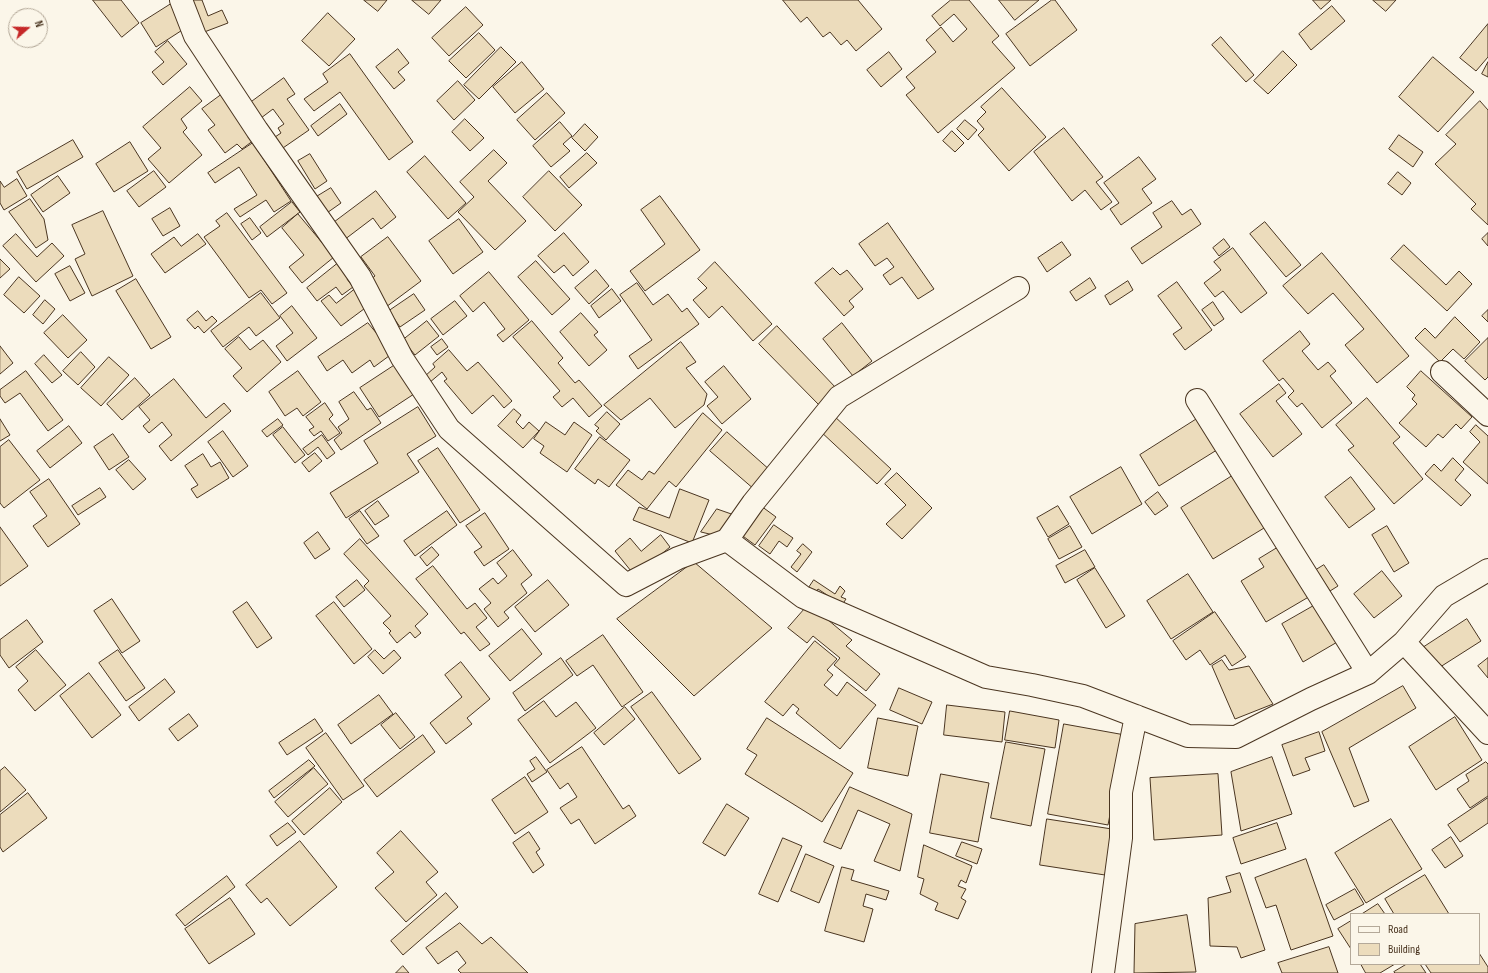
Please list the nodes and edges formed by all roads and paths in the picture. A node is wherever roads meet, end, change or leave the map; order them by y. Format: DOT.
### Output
graph roads {
  1 [pos="181,0"];
  2 [pos="1018,288"];
  3 [pos="1442,372"];
  4 [pos="1197,400"];
  5 [pos="1488,415"];
  6 [pos="727,540"];
  7 [pos="1488,570"];
  8 [pos="1404,642"];
  9 [pos="1368,673"];
  10 [pos="1136,716"];
  11 [pos="1488,732"];
  12 [pos="1103,973"];
  1 -- 6 [label="street"];
  2 -- 6 [label="street"];
  3 -- 5 [label="street"];
  4 -- 9 [label="street"];
  6 -- 10 [label="street"];
  7 -- 8 [label="street"];
  8 -- 9 [label="street"];
  8 -- 11 [label="street"];
  9 -- 10 [label="street"];
  10 -- 12 [label="street"];
}
